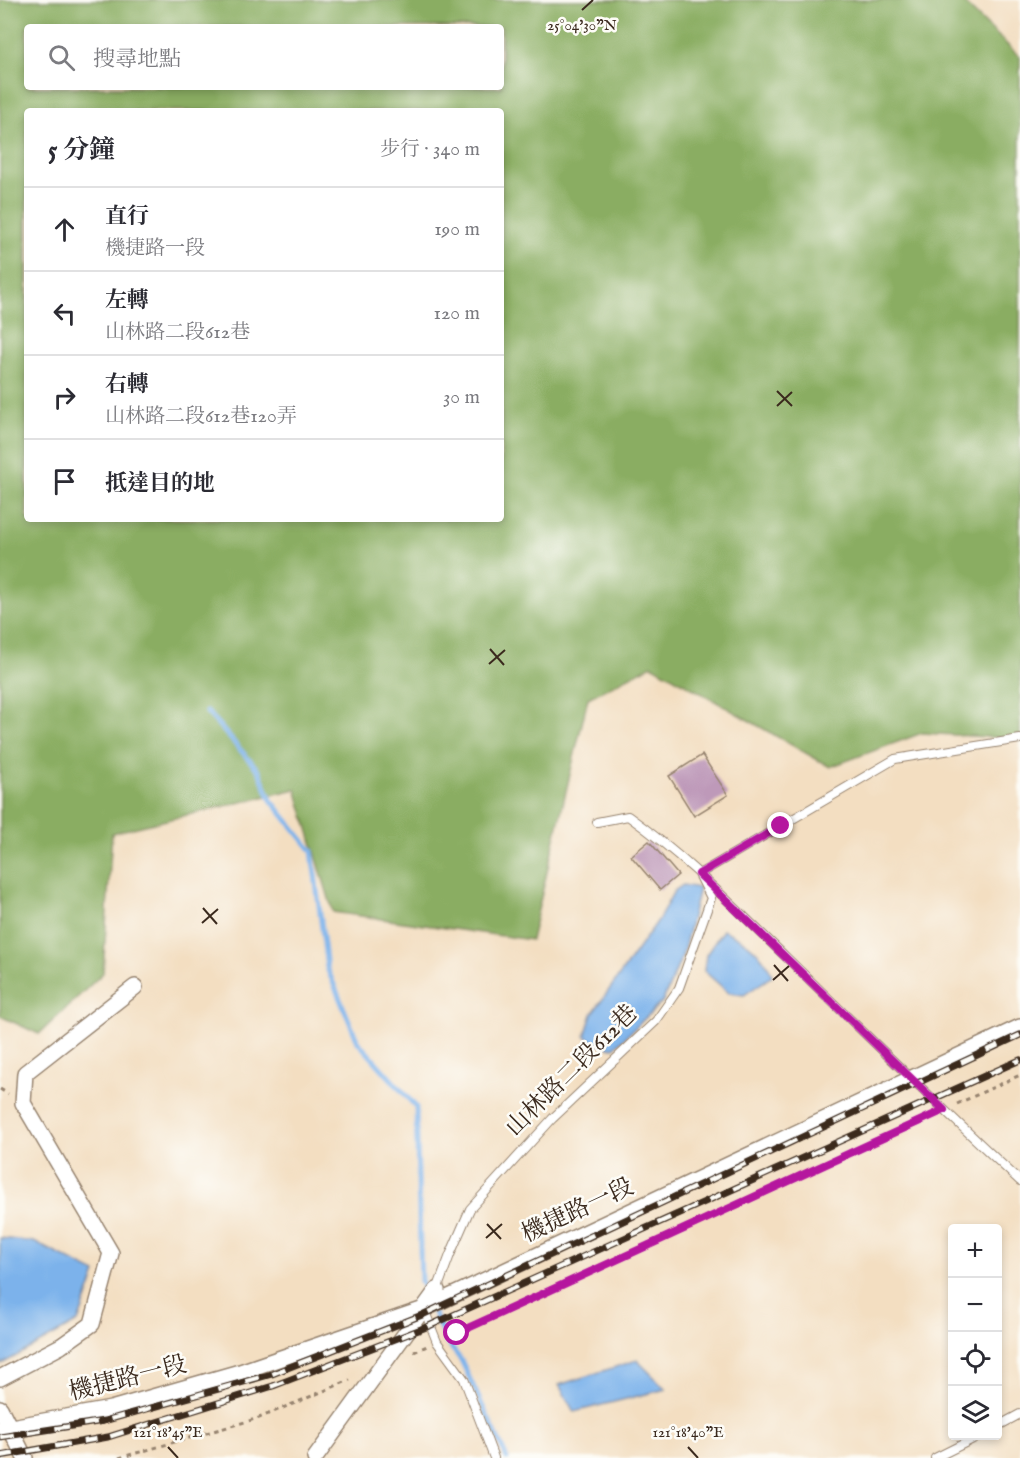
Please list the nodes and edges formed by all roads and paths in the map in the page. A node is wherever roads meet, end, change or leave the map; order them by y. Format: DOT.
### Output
graph roads {
  1 [pos="1020,739"];
  2 [pos="597,822"];
  3 [pos="699,874"];
  4 [pos="135,987"];
  5 [pos="1020,1027"];
  6 [pos="1020,1075"];
  7 [pos="910,1079"];
  8 [pos="944,1110"];
  9 [pos="1020,1181"];
  10 [pos="440,1295"];
  11 [pos="425,1308"];
  12 [pos="457,1333"];
  13 [pos="437,1342"];
  14 [pos="409,1354"];
  15 [pos="0,1378"];
  16 [pos="350,1380"];
  17 [pos="0,1408"];
  18 [pos="1020,1414"];
  19 [pos="1002,1424"];
  20 [pos="5,1429"];
  21 [pos="971,1440"];
  22 [pos="25,1458"];
  23 [pos="119,1458"];
  24 [pos="315,1458"];
  25 [pos="494,1458"];
  26 [pos="935,1458"];
  1 -- 3 [label="lane"];
  2 -- 3 [label="lane, 山林路二段612巷"];
  3 -- 7 [label="lane, 山林路二段612巷"];
  3 -- 10 [label="lane, 山林路二段612巷"];
  4 -- 15 [label="street"];
  5 -- 7 [label="street, 機捷路一段"];
  6 -- 8 [label="path"];
  7 -- 8 [label="lane, 山林路二段612巷"];
  7 -- 10 [label="street, 機捷路一段"];
  8 -- 9 [label="lane, 山林路二段612巷"];
  8 -- 12 [label="path"];
  10 -- 11 [label="street, 機捷路一段"];
  11 -- 13 [label="lane"];
  11 -- 20 [label="street, 機捷路一段"];
  11 -- 24 [label="street"];
  13 -- 14 [label="path"];
  13 -- 25 [label="lane"];
  16 -- 23 [label="path"];
  17 -- 20 [label="street"];
  18 -- 19 [label="lane"];
  20 -- 22 [label="street"];
  21 -- 26 [label="lane"];
}
